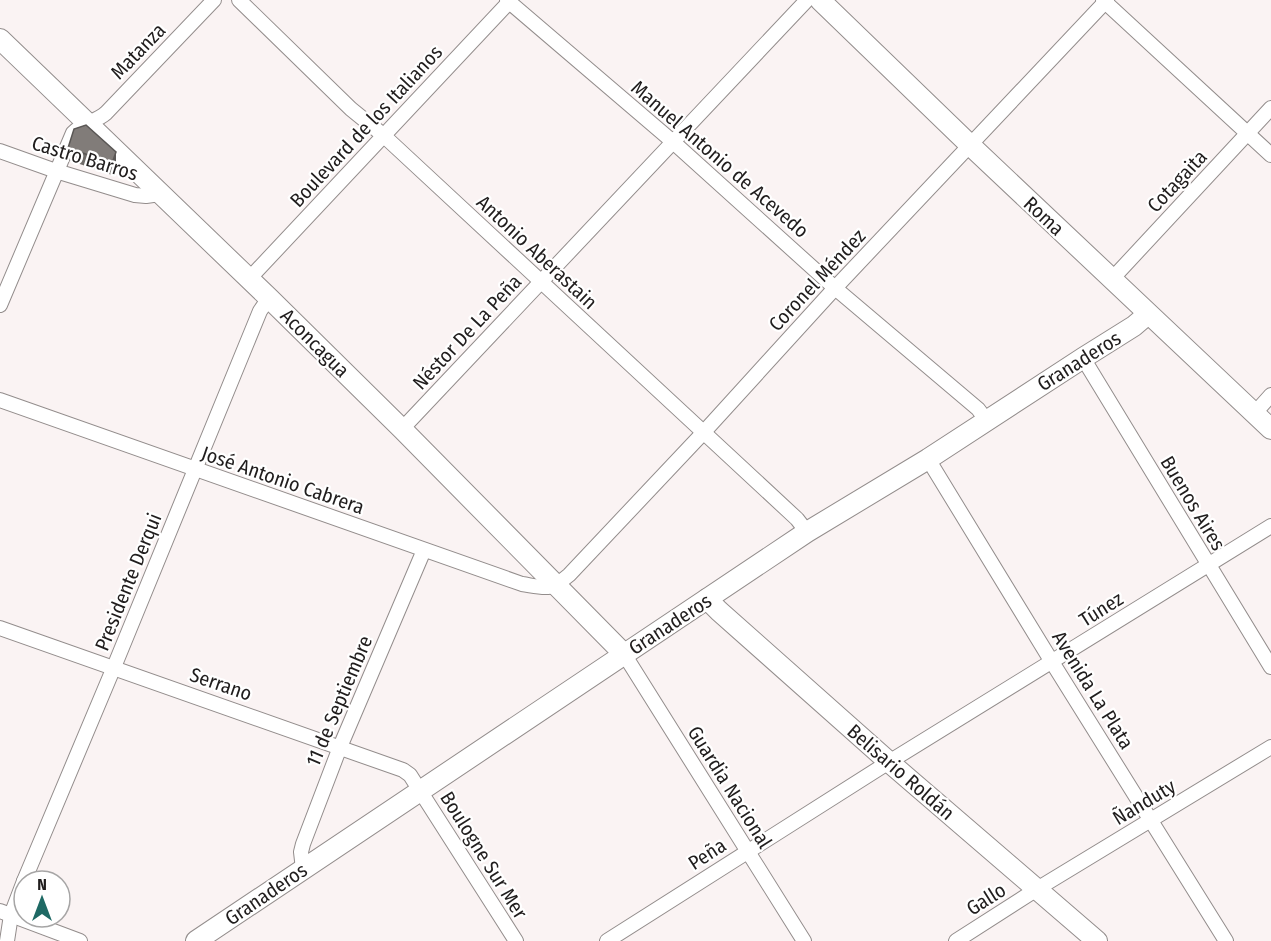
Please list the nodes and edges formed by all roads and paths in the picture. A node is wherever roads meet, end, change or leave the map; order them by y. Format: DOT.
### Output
graph roads {
  1 [pos="214,0"];
  2 [pos="239,0"];
  3 [pos="807,0"];
  4 [pos="820,0"];
  5 [pos="509,1"];
  6 [pos="1106,1"];
  7 [pos="0,39"];
  8 [pos="1271,108"];
  9 [pos="86,123"];
  10 [pos="1248,134"];
  11 [pos="383,135"];
  12 [pos="672,141"];
  13 [pos="970,145"];
  14 [pos="0,151"];
  15 [pos="1271,155"];
  16 [pos="56,171"];
  17 [pos="160,194"];
  18 [pos="249,279"];
  19 [pos="1112,279"];
  20 [pos="541,282"];
  21 [pos="835,288"];
  22 [pos="269,298"];
  23 [pos="0,305"];
  24 [pos="1148,314"];
  25 [pos="1083,358"];
  26 [pos="1271,395"];
  27 [pos="0,400"];
  28 [pos="1254,414"];
  29 [pos="987,421"];
  30 [pos="402,429"];
  31 [pos="1271,429"];
  32 [pos="703,433"];
  33 [pos="928,459"];
  34 [pos="195,470"];
  35 [pos="1271,526"];
  36 [pos="807,532"];
  37 [pos="424,550"];
  38 [pos="1208,565"];
  39 [pos="556,586"];
  40 [pos="707,599"];
  41 [pos="0,628"];
  42 [pos="624,654"];
  43 [pos="1052,662"];
  44 [pos="1271,667"];
  45 [pos="114,668"];
  46 [pos="340,747"];
  47 [pos="1271,747"];
  48 [pos="889,762"];
  49 [pos="420,791"];
  50 [pos="1151,820"];
  51 [pos="747,852"];
  52 [pos="29,869"];
  53 [pos="303,869"];
  54 [pos="1037,890"];
  55 [pos="5,913"];
  56 [pos="7,941"];
  57 [pos="80,941"];
  58 [pos="196,941"];
  59 [pos="516,941"];
  60 [pos="607,941"];
  61 [pos="804,941"];
  62 [pos="956,941"];
  63 [pos="1097,941"];
  64 [pos="1226,941"];
  1 -- 9 [label="street, Matanza"];
  2 -- 11 [label="street, Antonio Aberastain"];
  3 -- 12 [label="street, Néstor De La Peña"];
  4 -- 13 [label="street, Roma"];
  5 -- 11 [label="street, Boulevard de los Italianos"];
  5 -- 12 [label="street, Manuel Antonio de Acevedo"];
  6 -- 10 [label="street"];
  6 -- 13 [label="street, Coronel Méndez"];
  7 -- 9 [label="street, Aconcagua"];
  8 -- 10 [label="street, Cotagaita"];
  9 -- 16 [label="street, Matanza"];
  9 -- 17 [label="street, Aconcagua"];
  10 -- 15 [label="street"];
  10 -- 19 [label="street, Cotagaita"];
  11 -- 18 [label="street, Boulevard de los Italianos"];
  11 -- 20 [label="street, Antonio Aberastain"];
  12 -- 20 [label="street, Néstor De La Peña"];
  12 -- 21 [label="street, Manuel Antonio de Acevedo"];
  13 -- 19 [label="street, Roma"];
  13 -- 21 [label="street, Coronel Méndez"];
  14 -- 16 [label="street, Castro Barros"];
  16 -- 17 [label="street, Castro Barros"];
  16 -- 23 [label="street, Matanza"];
  17 -- 18 [label="street, Aconcagua"];
  18 -- 22 [label="street, Aconcagua"];
  19 -- 24 [label="street, Roma"];
  20 -- 30 [label="street, Néstor De La Peña"];
  20 -- 32 [label="street, Antonio Aberastain"];
  21 -- 29 [label="street, Manuel Antonio de Acevedo"];
  21 -- 32 [label="street, Coronel Méndez"];
  22 -- 30 [label="street, Aconcagua"];
  22 -- 34 [label="street, Presidente Derqui"];
  24 -- 25 [label="street, Granaderos"];
  24 -- 28 [label="street, Roma"];
  25 -- 29 [label="street, Granaderos"];
  25 -- 38 [label="street, Buenos Aires"];
  26 -- 28 [label="street"];
  27 -- 34 [label="street, José Antonio Cabrera"];
  28 -- 31 [label="street, Roma"];
  29 -- 33 [label="street, Granaderos"];
  30 -- 39 [label="street, Aconcagua"];
  32 -- 36 [label="street, Antonio Aberastain"];
  32 -- 39 [label="street, Coronel Méndez"];
  33 -- 36 [label="street, Granaderos"];
  33 -- 43 [label="street, Avenida La Plata"];
  34 -- 37 [label="street, José Antonio Cabrera"];
  34 -- 45 [label="street, Presidente Derqui"];
  35 -- 38 [label="street, Túnez"];
  36 -- 40 [label="street, Granaderos"];
  37 -- 39 [label="street, José Antonio Cabrera"];
  37 -- 46 [label="street, 11 de Septiembre"];
  38 -- 43 [label="street, Túnez"];
  38 -- 44 [label="street, Buenos Aires"];
  39 -- 42 [label="street, Aconcagua"];
  40 -- 42 [label="street, Granaderos"];
  40 -- 48 [label="street, Belisario Roldán"];
  41 -- 45 [label="street, Serrano"];
  42 -- 49 [label="street, Granaderos"];
  42 -- 51 [label="street, Guardia Nacional"];
  43 -- 48 [label="street, Túnez"];
  43 -- 50 [label="street, Avenida La Plata"];
  45 -- 46 [label="street, Serrano"];
  45 -- 52 [label="street, Presidente Derqui"];
  46 -- 49 [label="street, Serrano"];
  46 -- 53 [label="street, 11 de Septiembre"];
  47 -- 50 [label="street, Ñanduty"];
  48 -- 51 [label="street, Peña"];
  48 -- 54 [label="street, Belisario Roldán"];
  49 -- 53 [label="street, Granaderos"];
  49 -- 59 [label="street, Boulogne Sur Mer"];
  50 -- 54 [label="street, Ñanduty"];
  50 -- 64 [label="street, Avenida La Plata"];
  51 -- 60 [label="street, Peña"];
  51 -- 61 [label="street, Guardia Nacional"];
  53 -- 58 [label="street, Granaderos"];
  54 -- 62 [label="street, Gallo"];
  54 -- 63 [label="street, Belisario Roldán"];
  55 -- 56 [label="street, Presidente Derqui"];
  55 -- 57 [label="street"];
}
